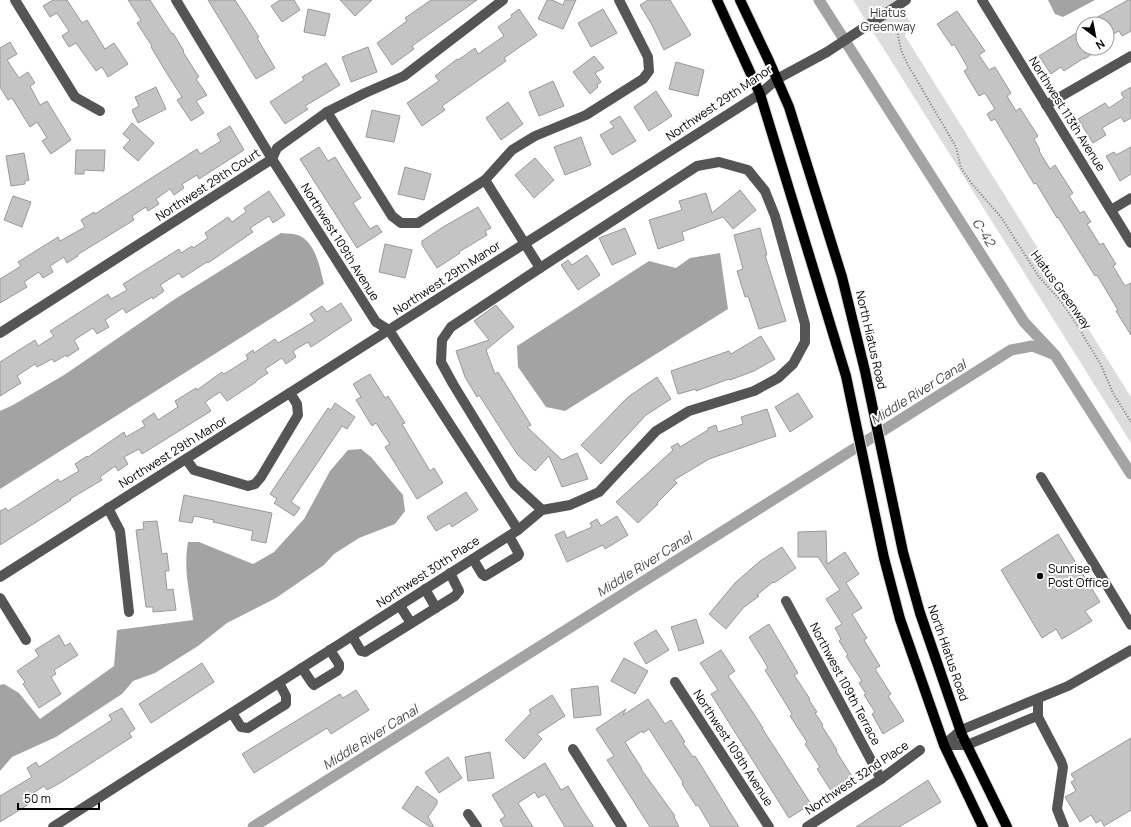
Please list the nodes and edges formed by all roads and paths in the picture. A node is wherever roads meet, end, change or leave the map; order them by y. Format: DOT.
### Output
graph roads {
  1 [pos="14,0"];
  2 [pos="176,0"];
  3 [pos="503,0"];
  4 [pos="618,0"];
  5 [pos="717,0"];
  6 [pos="740,0"];
  7 [pos="906,0"];
  8 [pos="982,0"];
  9 [pos="896,25"];
  10 [pos="1131,56"];
  11 [pos="777,79"];
  12 [pos="760,94"];
  13 [pos="1046,105"];
  14 [pos="100,111"];
  15 [pos="327,112"];
  16 [pos="272,159"];
  17 [pos="485,180"];
  18 [pos="1131,198"];
  19 [pos="1111,210"];
  20 [pos="1131,243"];
  21 [pos="524,244"];
  22 [pos="540,268"];
  23 [pos="389,330"];
  24 [pos="0,333"];
  25 [pos="290,393"];
  26 [pos="1131,422"];
  27 [pos="186,459"];
  28 [pos="1041,477"];
  29 [pos="108,508"];
  30 [pos="542,510"];
  31 [pos="518,530"];
  32 [pos="509,536"];
  33 [pos="473,559"];
  34 [pos="450,573"];
  35 [pos="0,577"];
  36 [pos="425,589"];
  37 [pos="0,598"];
  38 [pos="786,601"];
  39 [pos="400,606"];
  40 [pos="436,608"];
  41 [pos="129,612"];
  42 [pos="411,623"];
  43 [pos="1131,625"];
  44 [pos="352,636"];
  45 [pos="26,640"];
  46 [pos="330,650"];
  47 [pos="1131,650"];
  48 [pos="302,668"];
  49 [pos="675,682"];
  50 [pos="279,683"];
  51 [pos="1038,699"];
  52 [pos="232,713"];
  53 [pos="1037,716"];
  54 [pos="961,730"];
  55 [pos="944,745"];
  56 [pos="967,745"];
  57 [pos="573,749"];
  58 [pos="920,750"];
  59 [pos="882,779"];
  60 [pos="468,814"];
  61 [pos="53,827"];
  62 [pos="477,827"];
  63 [pos="622,827"];
  64 [pos="769,827"];
  65 [pos="807,827"];
  66 [pos="983,827"];
  67 [pos="1006,827"];
  68 [pos="1064,827"];
  1 -- 14 [label="street"];
  2 -- 16 [label="street, Northwest 109th Avenue"];
  3 -- 15 [label="street, Northwest 29th Court"];
  4 -- 17 [label="street"];
  5 -- 12 [label="main road"];
  6 -- 11 [label="main road, North Hiatus Road"];
  7 -- 11 [label="street, Northwest 29th Manor"];
  8 -- 13 [label="street, Northwest 113th Avenue"];
  9 -- 26 [label="path, Hiatus Greenway"];
  10 -- 13 [label="street"];
  11 -- 12 [label="street, Northwest 29th Manor"];
  11 -- 54 [label="main road, North Hiatus Road"];
  12 -- 21 [label="street, Northwest 29th Manor"];
  12 -- 55 [label="main road"];
  13 -- 19 [label="street, Northwest 113th Avenue"];
  15 -- 16 [label="street, Northwest 29th Court"];
  15 -- 17 [label="street"];
  16 -- 23 [label="street, Northwest 109th Avenue"];
  16 -- 24 [label="street, Northwest 29th Court"];
  17 -- 21 [label="street"];
  18 -- 19 [label="street"];
  19 -- 20 [label="street, Northwest 113th Avenue"];
  21 -- 22 [label="street"];
  21 -- 23 [label="street, Northwest 29th Manor"];
  22 -- 30 [label="street"];
  22 -- 30 [label="street, Northwest 30th Place"];
  23 -- 25 [label="street, Northwest 29th Manor"];
  23 -- 31 [label="street, Northwest 109th Avenue"];
  25 -- 27 [label="street, Northwest 29th Manor"];
  25 -- 27 [label="street"];
  27 -- 29 [label="street, Northwest 29th Manor"];
  28 -- 43 [label="street"];
  29 -- 35 [label="street, Northwest 29th Manor"];
  29 -- 41 [label="street"];
  30 -- 31 [label="street, Northwest 30th Place"];
  31 -- 32 [label="street, Northwest 30th Place"];
  32 -- 33 [label="street, Northwest 30th Place"];
  32 -- 33 [label="street"];
  33 -- 34 [label="street, Northwest 30th Place"];
  34 -- 36 [label="street, Northwest 30th Place"];
  34 -- 40 [label="street"];
  36 -- 39 [label="street, Northwest 30th Place"];
  36 -- 40 [label="street"];
  37 -- 45 [label="street"];
  38 -- 59 [label="street, Northwest 109th Terrace"];
  39 -- 42 [label="street"];
  39 -- 44 [label="street, Northwest 30th Place"];
  40 -- 42 [label="street"];
  42 -- 44 [label="street"];
  44 -- 46 [label="street, Northwest 30th Place"];
  46 -- 48 [label="street, Northwest 30th Place"];
  46 -- 48 [label="street"];
  47 -- 51 [label="street"];
  48 -- 50 [label="street, Northwest 30th Place"];
  49 -- 64 [label="street, Northwest 109th Avenue"];
  50 -- 52 [label="street, Northwest 30th Place"];
  50 -- 52 [label="street"];
  51 -- 53 [label="street"];
  51 -- 54 [label="street"];
  52 -- 61 [label="street, Northwest 30th Place"];
  53 -- 56 [label="street"];
  53 -- 68 [label="street"];
  54 -- 55 [label="street"];
  54 -- 56 [label="main road, North Hiatus Road"];
  55 -- 56 [label="street"];
  55 -- 66 [label="main road"];
  56 -- 67 [label="main road, North Hiatus Road"];
  57 -- 63 [label="street"];
  58 -- 59 [label="street, Northwest 32nd Place"];
  59 -- 65 [label="street, Northwest 32nd Place"];
  60 -- 62 [label="street"];
}
